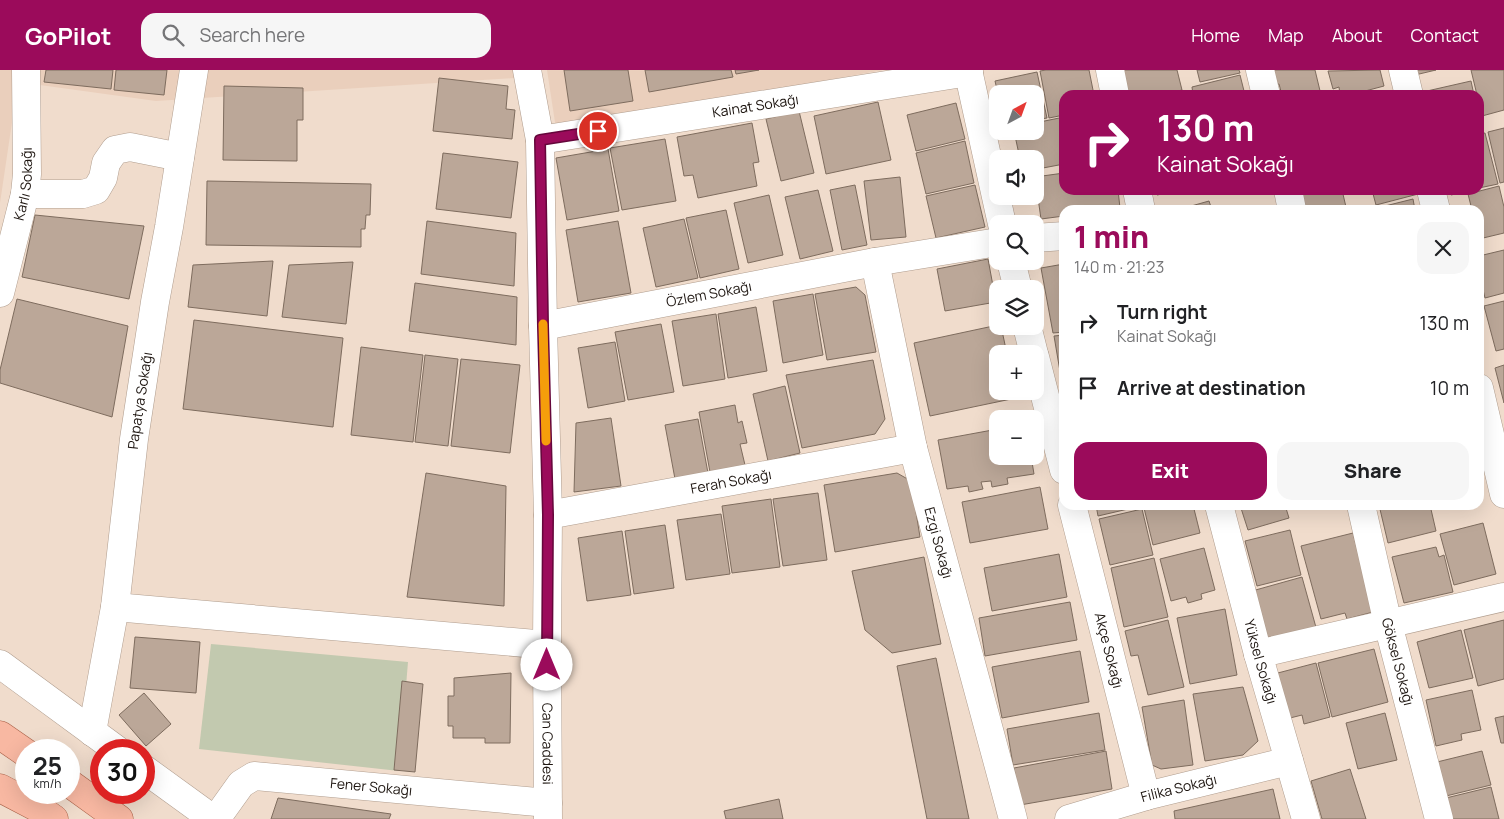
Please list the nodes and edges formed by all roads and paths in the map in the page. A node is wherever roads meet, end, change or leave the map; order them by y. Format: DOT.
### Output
graph roads {
  1 [pos="26,70"];
  2 [pos="194,70"];
  3 [pos="527,70"];
  4 [pos="1110,70"];
  5 [pos="1260,70"];
  6 [pos="1403,70"];
  7 [pos="968,71"];
  8 [pos="1114,90"];
  9 [pos="1265,90"];
  10 [pos="1408,90"];
  11 [pos="540,140"];
  12 [pos="180,157"];
  13 [pos="25,194"];
  14 [pos="1000,215"];
  15 [pos="1059,236"];
  16 [pos="1044,237"];
  17 [pos="989,243"];
  18 [pos="875,262"];
  19 [pos="0,294"];
  20 [pos="543,326"];
  21 [pos="1044,391"];
  22 [pos="1484,409"];
  23 [pos="913,448"];
  24 [pos="1059,450"];
  25 [pos="1504,494"];
  26 [pos="1073,510"];
  27 [pos="1220,510"];
  28 [pos="1362,510"];
  29 [pos="548,515"];
  30 [pos="1504,597"];
  31 [pos="115,607"];
  32 [pos="1388,624"];
  33 [pos="547,645"];
  34 [pos="1258,654"];
  35 [pos="0,664"];
  36 [pos="92,732"];
  37 [pos="0,735"];
  38 [pos="102,739"];
  39 [pos="15,746"];
  40 [pos="1289,761"];
  41 [pos="155,777"];
  42 [pos="0,788"];
  43 [pos="80,791"];
  44 [pos="1146,796"];
  45 [pos="548,811"];
  46 [pos="54,819"];
  47 [pos="119,819"];
  48 [pos="214,819"];
  49 [pos="1013,819"];
  50 [pos="1069,819"];
  51 [pos="1306,819"];
  52 [pos="1439,819"];
  1 -- 13 [label="street, Karlı Sokağı"];
  2 -- 12 [label="street, Papatya Sokağı"];
  3 -- 11 [label="street, Can Caddesi"];
  4 -- 8 [label="street"];
  5 -- 9 [label="street"];
  6 -- 10 [label="street"];
  7 -- 11 [label="street, Kainat Sokağı"];
  7 -- 14 [label="street"];
  11 -- 20 [label="street, Can Caddesi"];
  12 -- 13 [label="street"];
  12 -- 31 [label="street, Papatya Sokağı"];
  13 -- 19 [label="street, Karlı Sokağı"];
  15 -- 16 [label="street"];
  17 -- 18 [label="street, Özlem Sokağı"];
  18 -- 20 [label="street, Özlem Sokağı"];
  18 -- 23 [label="street, Ezgi Sokağı"];
  20 -- 29 [label="street, Can Caddesi"];
  21 -- 24 [label="street"];
  22 -- 25 [label="street"];
  23 -- 29 [label="street, Ferah Sokağı"];
  23 -- 49 [label="street, Ezgi Sokağı"];
  26 -- 44 [label="street, Akçe Sokağı"];
  27 -- 34 [label="street, Yüksel Sokağı"];
  28 -- 32 [label="street, Göksel Sokağı"];
  29 -- 33 [label="street, Can Caddesi"];
  30 -- 32 [label="street"];
  31 -- 33 [label="street"];
  31 -- 36 [label="street, Papatya Sokağı"];
  32 -- 34 [label="street"];
  32 -- 52 [label="street, Göksel Sokağı"];
  33 -- 45 [label="street, Can Caddesi"];
  34 -- 40 [label="street, Yüksel Sokağı"];
  35 -- 36 [label="street"];
  36 -- 38 [label="street"];
  37 -- 39 [label="main road"];
  40 -- 44 [label="street, Filika Sokağı"];
  40 -- 51 [label="street, Yüksel Sokağı"];
  41 -- 48 [label="street"];
  42 -- 46 [label="main road"];
  43 -- 47 [label="main road"];
  44 -- 50 [label="street, Filika Sokağı"];
  45 -- 48 [label="street, Fener Sokağı"];
}
